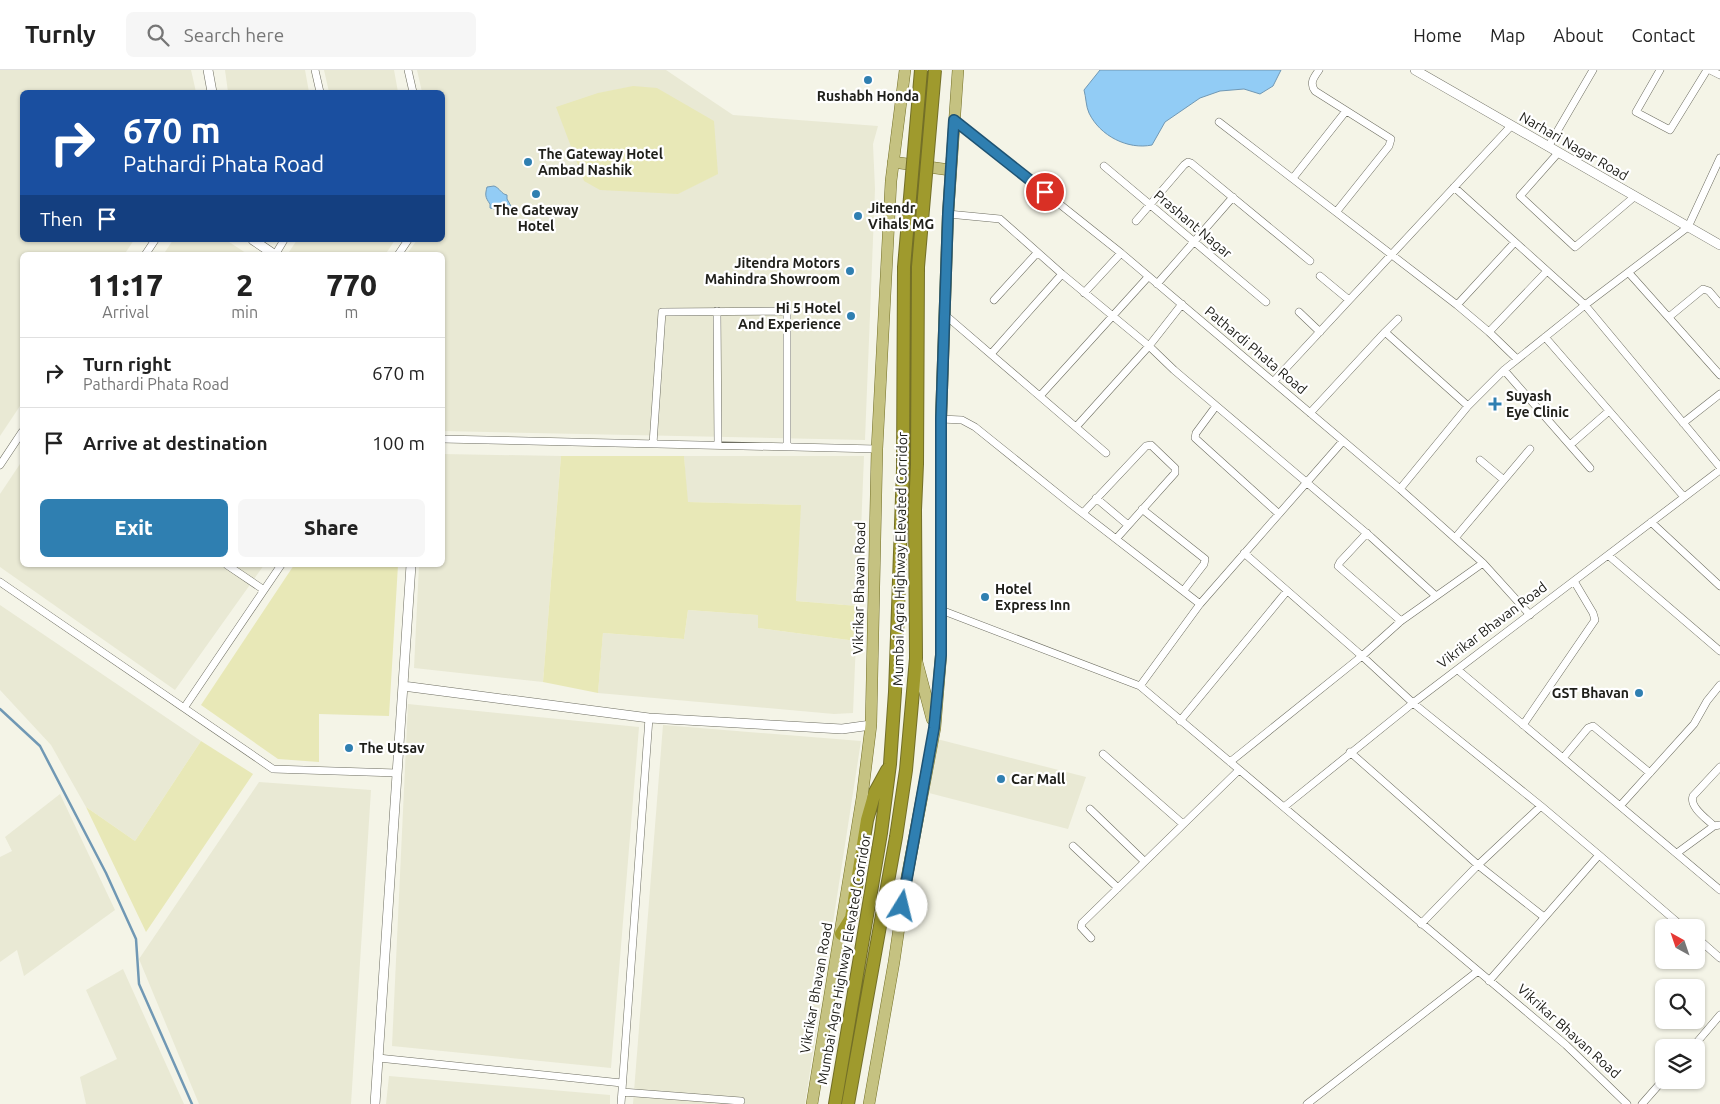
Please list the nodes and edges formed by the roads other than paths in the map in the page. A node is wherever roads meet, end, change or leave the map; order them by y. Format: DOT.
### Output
graph roads {
  1 [pos="208,70"];
  2 [pos="315,70"];
  3 [pos="408,70"];
  4 [pos="905,70"];
  5 [pos="921,70"];
  6 [pos="935,70"];
  7 [pos="958,70"];
  8 [pos="1319,70"];
  9 [pos="1415,70"];
  10 [pos="1593,70"];
  11 [pos="1660,70"];
  12 [pos="1708,70"];
  13 [pos="1720,75"];
  14 [pos="212,90"];
  15 [pos="320,90"];
  16 [pos="413,90"];
  17 [pos="1346,111"];
  18 [pos="954,120"];
  19 [pos="1219,122"];
  20 [pos="1511,126"];
  21 [pos="1548,147"];
  22 [pos="1558,153"];
  23 [pos="1720,160"];
  24 [pos="894,162"];
  25 [pos="1104,166"];
  26 [pos="950,170"];
  27 [pos="1293,178"];
  28 [pos="1454,187"];
  29 [pos="1233,197"];
  30 [pos="1634,197"];
  31 [pos="1150,204"];
  32 [pos="1337,211"];
  33 [pos="948,214"];
  34 [pos="1136,220"];
  35 [pos="1688,227"];
  36 [pos="255,242"];
  37 [pos="1194,242"];
  38 [pos="1515,242"];
  39 [pos="1720,245"];
  40 [pos="270,252"];
  41 [pos="1037,253"];
  42 [pos="1121,253"];
  43 [pos="1392,254"];
  44 [pos="1310,262"];
  45 [pos="1547,271"];
  46 [pos="1629,273"];
  47 [pos="1062,274"];
  48 [pos="1320,276"];
  49 [pos="1148,277"];
  50 [pos="1158,284"];
  51 [pos="1084,293"];
  52 [pos="994,300"];
  53 [pos="1349,300"];
  54 [pos="1266,302"];
  55 [pos="1182,304"];
  56 [pos="1720,304"];
  57 [pos="1457,305"];
  58 [pos="1585,306"];
  59 [pos="718,311"];
  60 [pos="1299,312"];
  61 [pos="944,314"];
  62 [pos="1112,317"];
  63 [pos="1669,317"];
  64 [pos="1398,319"];
  65 [pos="1320,332"];
  66 [pos="1385,332"];
  67 [pos="1489,332"];
  68 [pos="1545,337"];
  69 [pos="1149,346"];
  70 [pos="991,354"];
  71 [pos="1517,359"];
  72 [pos="1504,370"];
  73 [pos="1720,375"];
  74 [pos="1274,382"];
  75 [pos="1720,394"];
  76 [pos="1040,396"];
  77 [pos="1216,406"];
  78 [pos="1468,406"];
  79 [pos="1609,411"];
  80 [pos="1310,413"];
  81 [pos="941,419"];
  82 [pos="1683,423"];
  83 [pos="1076,427"];
  84 [pos="20,435"];
  85 [pos="445,439"];
  86 [pos="1343,441"];
  87 [pos="653,444"];
  88 [pos="718,445"];
  89 [pos="1570,445"];
  90 [pos="787,447"];
  91 [pos="878,449"];
  92 [pos="1530,449"];
  93 [pos="1106,453"];
  94 [pos="1480,460"];
  95 [pos="0,465"];
  96 [pos="1590,468"];
  97 [pos="1720,468"];
  98 [pos="1504,480"];
  99 [pos="1307,482"];
  100 [pos="1400,489"];
  101 [pos="1684,497"];
  102 [pos="1096,498"];
  103 [pos="1142,509"];
  104 [pos="1082,513"];
  105 [pos="1279,514"];
  106 [pos="1651,522"];
  107 [pos="1128,525"];
  108 [pos="1367,534"];
  109 [pos="1455,538"];
  110 [pos="1116,539"];
  111 [pos="1244,553"];
  112 [pos="1608,555"];
  113 [pos="1483,563"];
  114 [pos="230,567"];
  115 [pos="280,567"];
  116 [pos="411,567"];
  117 [pos="1574,581"];
  118 [pos="0,582"];
  119 [pos="1720,586"];
  120 [pos="264,590"];
  121 [pos="1184,590"];
  122 [pos="1287,591"];
  123 [pos="1436,596"];
  124 [pos="1200,604"];
  125 [pos="941,610"];
  126 [pos="1530,615"];
  127 [pos="1401,621"];
  128 [pos="1720,651"];
  129 [pos="1362,656"];
  130 [pos="916,658"];
  131 [pos="1458,670"];
  132 [pos="1720,685"];
  133 [pos="403,686"];
  134 [pos="1140,686"];
  135 [pos="1413,703"];
  136 [pos="184,708"];
  137 [pos="649,718"];
  138 [pos="1180,720"];
  139 [pos="1523,725"];
  140 [pos="871,726"];
  141 [pos="934,728"];
  142 [pos="1350,752"];
  143 [pos="1103,754"];
  144 [pos="1562,758"];
  145 [pos="1230,762"];
  146 [pos="890,764"];
  147 [pos="1720,767"];
  148 [pos="1239,770"];
  149 [pos="397,773"];
  150 [pos="1650,773"];
  151 [pos="1541,806"];
  152 [pos="1620,806"];
  153 [pos="1284,807"];
  154 [pos="1090,809"];
  155 [pos="1183,824"];
  156 [pos="1717,826"];
  157 [pos="1073,846"];
  158 [pos="1677,853"];
  159 [pos="1599,855"];
  160 [pos="1144,861"];
  161 [pos="1478,865"];
  162 [pos="1118,888"];
  163 [pos="1719,888"];
  164 [pos="1544,917"];
  165 [pos="1674,919"];
  166 [pos="1421,924"];
  167 [pos="841,934"];
  168 [pos="1091,938"];
  169 [pos="1705,946"];
  170 [pos="1720,958"];
  171 [pos="1478,971"];
  172 [pos="1489,981"];
  173 [pos="1720,1015"];
  174 [pos="1700,1039"];
  175 [pos="378,1058"];
  176 [pos="622,1083"];
  177 [pos="1655,1089"];
  178 [pos="622,1092"];
  179 [pos="741,1101"];
  180 [pos="375,1104"];
  181 [pos="621,1104"];
  182 [pos="812,1104"];
  183 [pos="835,1104"];
  184 [pos="848,1104"];
  185 [pos="869,1104"];
  186 [pos="1307,1104"];
  187 [pos="1627,1104"];
  188 [pos="1642,1104"];
  1 -- 14 [label="street"];
  2 -- 15 [label="street"];
  3 -- 16 [label="street"];
  4 -- 24 [label="main road, Vikrikar Bhavan Road"];
  5 -- 146 [label="highway, Mumbai Agra Highway Elevated Corridor, bridge"];
  6 -- 130 [label="highway, Mumbai Agra Highway Elevated Corridor, bridge"];
  7 -- 18 [label="main road"];
  8 -- 17 [label="street"];
  9 -- 20 [label="street, Narhari Nagar Road"];
  10 -- 21 [label="street"];
  11 -- 12 [label="street"];
  12 -- 13 [label="street"];
  17 -- 27 [label="street"];
  17 -- 32 [label="street"];
  18 -- 26 [label="main road"];
  18 -- 42 [label="street, Pathardi Phata Road"];
  19 -- 27 [label="street"];
  20 -- 21 [label="street, Narhari Nagar Road"];
  20 -- 28 [label="street"];
  21 -- 22 [label="street, Narhari Nagar Road"];
  22 -- 30 [label="street, Narhari Nagar Road"];
  22 -- 30 [label="street"];
  23 -- 35 [label="street"];
  24 -- 26 [label="main road"];
  24 -- 91 [label="main road, Vikrikar Bhavan Road"];
  25 -- 31 [label="street, Prashant Nagar"];
  26 -- 33 [label="main road"];
  27 -- 32 [label="street"];
  28 -- 38 [label="street"];
  28 -- 43 [label="street"];
  29 -- 31 [label="street"];
  29 -- 37 [label="street"];
  29 -- 44 [label="street"];
  30 -- 35 [label="street, Narhari Nagar Road"];
  31 -- 34 [label="street"];
  31 -- 37 [label="street, Prashant Nagar"];
  32 -- 43 [label="street"];
  33 -- 41 [label="street"];
  33 -- 61 [label="main road"];
  35 -- 39 [label="street, Narhari Nagar Road"];
  35 -- 46 [label="street"];
  36 -- 40 [label="street"];
  37 -- 50 [label="street"];
  37 -- 54 [label="street, Prashant Nagar"];
  38 -- 45 [label="street"];
  38 -- 57 [label="street"];
  41 -- 47 [label="street"];
  41 -- 52 [label="street"];
  42 -- 49 [label="street, Pathardi Phata Road"];
  42 -- 51 [label="street"];
  43 -- 53 [label="street"];
  43 -- 57 [label="street"];
  45 -- 58 [label="street"];
  45 -- 67 [label="street"];
  46 -- 58 [label="street"];
  46 -- 63 [label="street"];
  47 -- 51 [label="street"];
  47 -- 70 [label="street"];
  48 -- 53 [label="street"];
  49 -- 50 [label="street, Pathardi Phata Road"];
  49 -- 62 [label="street"];
  50 -- 55 [label="street, Pathardi Phata Road"];
  51 -- 62 [label="street"];
  53 -- 65 [label="street"];
  55 -- 69 [label="street"];
  55 -- 74 [label="street, Pathardi Phata Road"];
  56 -- 63 [label="street"];
  57 -- 67 [label="street"];
  58 -- 68 [label="street"];
  58 -- 82 [label="street"];
  59 -- 87 [label="street"];
  59 -- 88 [label="street"];
  59 -- 90 [label="street"];
  60 -- 65 [label="street"];
  61 -- 70 [label="street"];
  61 -- 81 [label="main road"];
  62 -- 69 [label="street"];
  62 -- 76 [label="street"];
  63 -- 73 [label="street"];
  64 -- 66 [label="street"];
  65 -- 74 [label="street"];
  66 -- 78 [label="street"];
  66 -- 80 [label="street"];
  67 -- 71 [label="street"];
  68 -- 71 [label="street"];
  68 -- 79 [label="street"];
  69 -- 77 [label="street"];
  69 -- 83 [label="street"];
  70 -- 76 [label="street"];
  71 -- 72 [label="street"];
  72 -- 78 [label="street"];
  72 -- 89 [label="street"];
  74 -- 80 [label="street, Pathardi Phata Road"];
  75 -- 82 [label="street"];
  76 -- 83 [label="street"];
  77 -- 99 [label="street"];
  77 -- 105 [label="street"];
  78 -- 100 [label="street"];
  79 -- 89 [label="street"];
  79 -- 101 [label="street"];
  80 -- 86 [label="street, Pathardi Phata Road"];
  81 -- 104 [label="street"];
  81 -- 125 [label="main road"];
  82 -- 97 [label="street"];
  83 -- 93 [label="street"];
  84 -- 95 [label="street"];
  85 -- 87 [label="street"];
  86 -- 99 [label="street"];
  86 -- 100 [label="street, Pathardi Phata Road"];
  87 -- 88 [label="street"];
  88 -- 90 [label="street"];
  89 -- 96 [label="street"];
  90 -- 91 [label="street"];
  91 -- 140 [label="main road, Vikrikar Bhavan Road"];
  92 -- 98 [label="street"];
  94 -- 98 [label="street"];
  97 -- 101 [label="street, Vikrikar Bhavan Road"];
  98 -- 109 [label="street"];
  99 -- 105 [label="street"];
  99 -- 108 [label="street"];
  100 -- 109 [label="street, Pathardi Phata Road"];
  101 -- 106 [label="street, Vikrikar Bhavan Road"];
  102 -- 103 [label="street"];
  102 -- 104 [label="street"];
  102 -- 107 [label="street"];
  103 -- 107 [label="street"];
  103 -- 121 [label="street"];
  104 -- 110 [label="street"];
  105 -- 111 [label="street"];
  106 -- 112 [label="street, Vikrikar Bhavan Road"];
  106 -- 119 [label="street"];
  107 -- 110 [label="street"];
  108 -- 123 [label="street"];
  108 -- 127 [label="street"];
  109 -- 113 [label="street, Pathardi Phata Road"];
  110 -- 121 [label="street"];
  111 -- 122 [label="street"];
  111 -- 124 [label="street"];
  112 -- 117 [label="street, Vikrikar Bhavan Road"];
  112 -- 128 [label="street"];
  113 -- 123 [label="street"];
  113 -- 126 [label="street, Pathardi Phata Road"];
  114 -- 120 [label="street"];
  115 -- 120 [label="street"];
  116 -- 133 [label="street"];
  117 -- 126 [label="street, Vikrikar Bhavan Road"];
  117 -- 139 [label="street"];
  118 -- 136 [label="street"];
  120 -- 136 [label="street"];
  121 -- 124 [label="street"];
  122 -- 129 [label="street"];
  122 -- 138 [label="street"];
  123 -- 127 [label="street"];
  124 -- 134 [label="street"];
  125 -- 134 [label="street, Vikrikar Bhavan Road"];
  125 -- 141 [label="main road"];
  126 -- 131 [label="street, Vikrikar Bhavan Road"];
  127 -- 129 [label="street"];
  129 -- 135 [label="street"];
  129 -- 145 [label="street"];
  130 -- 141 [label="main road"];
  130 -- 184 [label="highway, Mumbai Agra Highway Elevated Corridor"];
  131 -- 135 [label="street, Vikrikar Bhavan Road"];
  131 -- 139 [label="street"];
  132 -- 150 [label="street"];
  133 -- 137 [label="street"];
  133 -- 149 [label="street"];
  134 -- 138 [label="street, Vikrikar Bhavan Road"];
  135 -- 142 [label="street, Vikrikar Bhavan Road"];
  135 -- 151 [label="street"];
  136 -- 149 [label="street"];
  137 -- 140 [label="street"];
  137 -- 176 [label="street"];
  138 -- 145 [label="street, Vikrikar Bhavan Road"];
  139 -- 144 [label="street"];
  140 -- 167 [label="main road, Vikrikar Bhavan Road"];
  141 -- 185 [label="main road"];
  142 -- 153 [label="street, Vikrikar Bhavan Road"];
  142 -- 161 [label="street"];
  143 -- 155 [label="street"];
  144 -- 150 [label="street"];
  144 -- 152 [label="street"];
  145 -- 148 [label="street, Vikrikar Bhavan Road"];
  146 -- 167 [label="highway"];
  146 -- 183 [label="highway, Mumbai Agra Highway Elevated Corridor"];
  147 -- 156 [label="street"];
  148 -- 153 [label="street, Vikrikar Bhavan Road"];
  148 -- 155 [label="street"];
  149 -- 175 [label="street"];
  150 -- 152 [label="street"];
  151 -- 159 [label="street"];
  151 -- 161 [label="street"];
  152 -- 158 [label="street"];
  153 -- 166 [label="street, Vikrikar Bhavan Road"];
  154 -- 160 [label="street"];
  155 -- 160 [label="street"];
  156 -- 158 [label="street"];
  157 -- 162 [label="street"];
  158 -- 163 [label="street"];
  159 -- 164 [label="street"];
  159 -- 165 [label="street"];
  160 -- 162 [label="street"];
  161 -- 164 [label="street"];
  161 -- 166 [label="street"];
  162 -- 168 [label="street"];
  164 -- 172 [label="street"];
  166 -- 171 [label="street, Vikrikar Bhavan Road"];
  167 -- 182 [label="main road, Vikrikar Bhavan Road"];
  169 -- 170 [label="street"];
  171 -- 172 [label="street, Vikrikar Bhavan Road"];
  171 -- 186 [label="street"];
  172 -- 187 [label="street, Vikrikar Bhavan Road"];
  173 -- 174 [label="street"];
  175 -- 176 [label="street"];
  175 -- 180 [label="street"];
  176 -- 178 [label="street"];
  177 -- 188 [label="street"];
  178 -- 179 [label="street"];
  178 -- 181 [label="street"];
}
